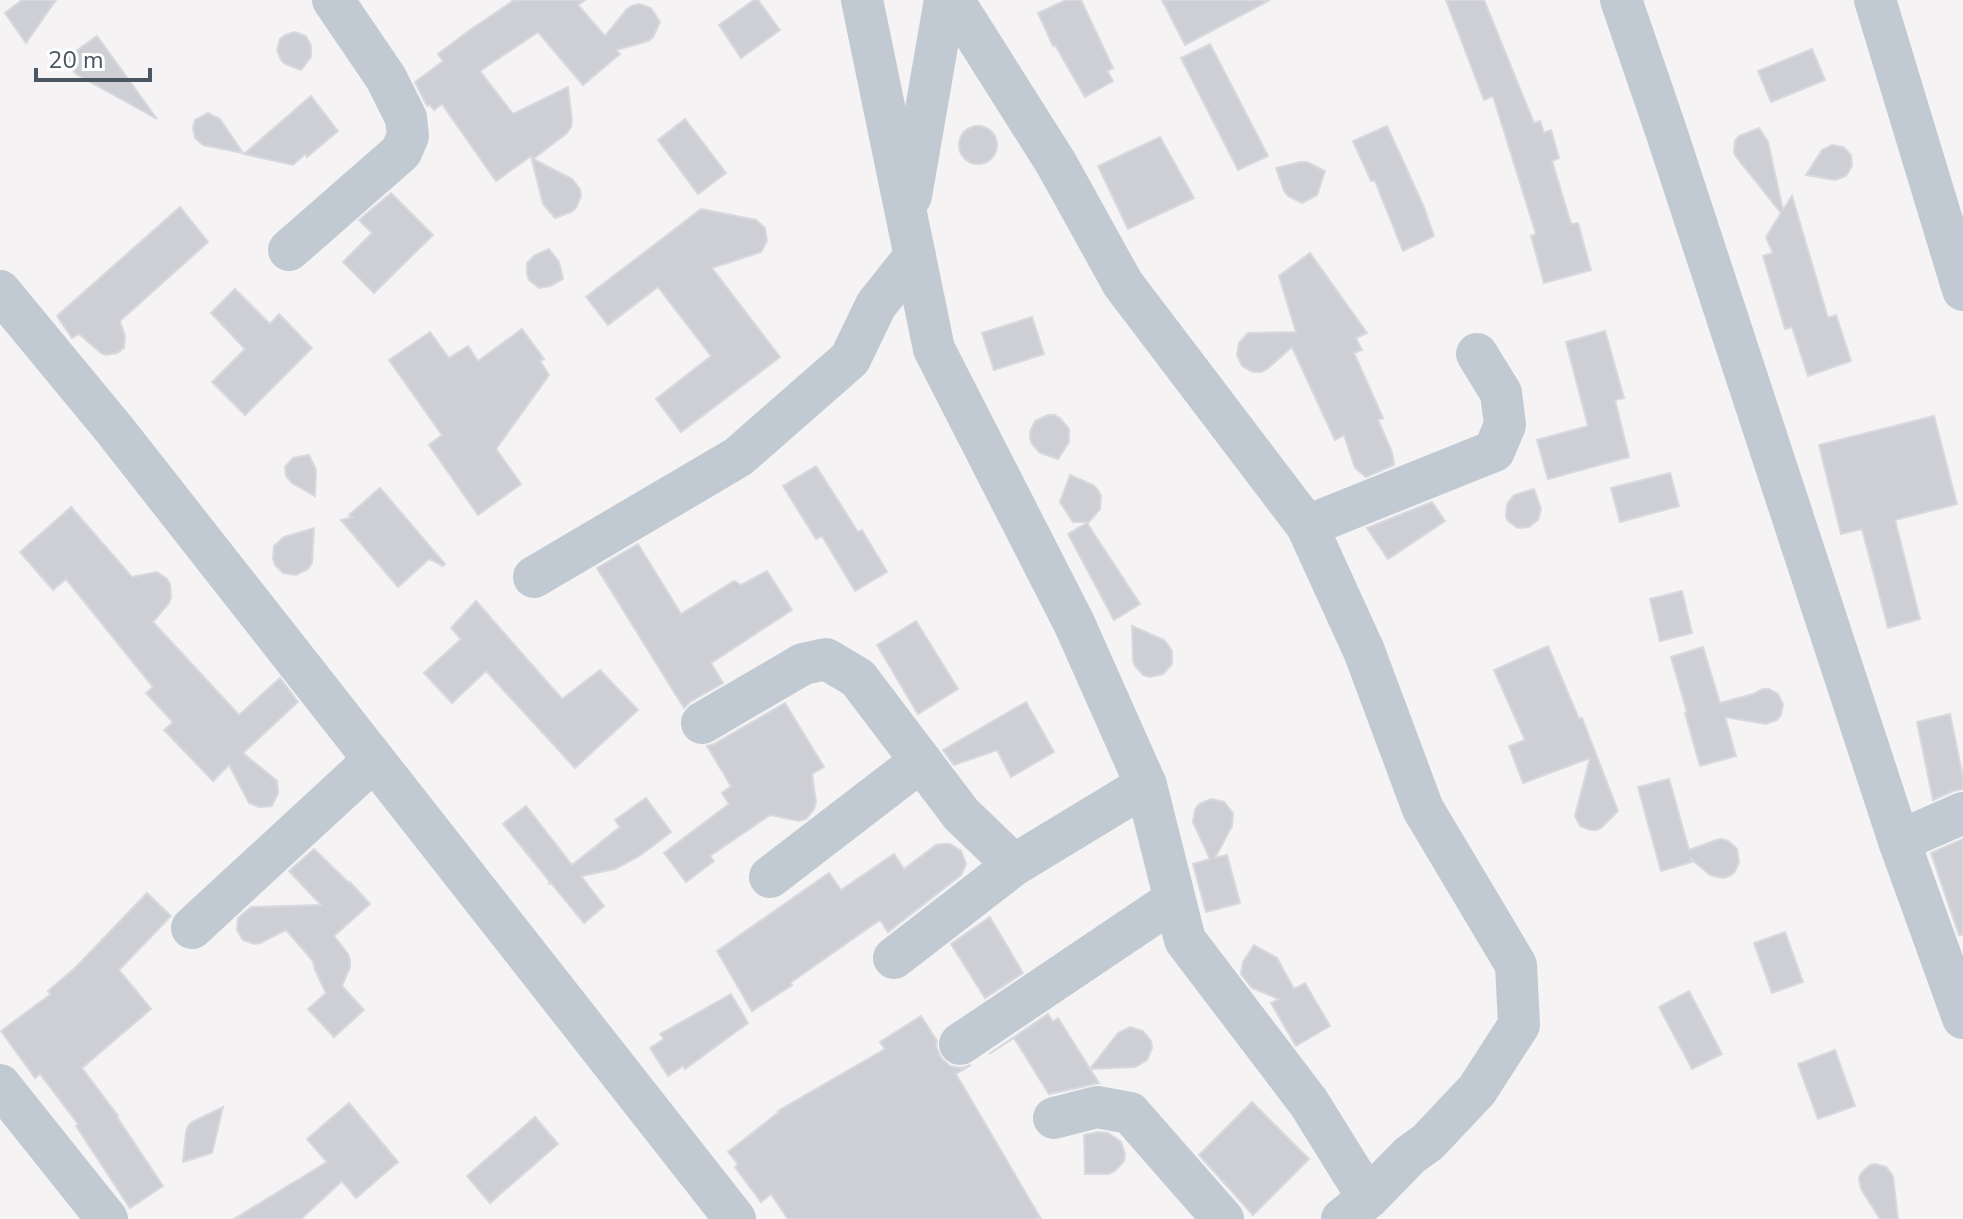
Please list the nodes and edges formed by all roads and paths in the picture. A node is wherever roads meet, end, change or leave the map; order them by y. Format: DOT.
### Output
graph roads {
  1 [pos="333,0"];
  2 [pos="862,0"];
  3 [pos="945,0"];
  4 [pos="953,0"];
  5 [pos="1621,0"];
  6 [pos="1875,0"];
  7 [pos="911,237"];
  8 [pos="289,250"];
  9 [pos="1963,290"];
  10 [pos="0,291"];
  11 [pos="1477,354"];
  12 [pos="1307,526"];
  13 [pos="534,577"];
  14 [pos="702,723"];
  15 [pos="374,760"];
  16 [pos="921,761"];
  17 [pos="1146,785"];
  18 [pos="1963,813"];
  19 [pos="1899,841"];
  20 [pos="1014,865"];
  21 [pos="770,877"];
  22 [pos="1174,900"];
  23 [pos="192,928"];
  24 [pos="894,958"];
  25 [pos="1963,1018"];
  26 [pos="960,1044"];
  27 [pos="0,1085"];
  28 [pos="1054,1118"];
  29 [pos="1355,1209"];
  30 [pos="107,1219"];
  31 [pos="735,1219"];
  32 [pos="1223,1219"];
  1 -- 8 [label="street"];
  2 -- 7 [label="street"];
  3 -- 7 [label="street"];
  4 -- 12 [label="street"];
  5 -- 19 [label="street"];
  6 -- 9 [label="street"];
  7 -- 13 [label="street"];
  7 -- 17 [label="street"];
  10 -- 15 [label="street"];
  11 -- 12 [label="street"];
  12 -- 29 [label="street"];
  14 -- 16 [label="street"];
  15 -- 23 [label="street"];
  15 -- 31 [label="street"];
  16 -- 20 [label="street"];
  16 -- 21 [label="street"];
  17 -- 20 [label="street"];
  17 -- 22 [label="street"];
  18 -- 19 [label="street"];
  19 -- 25 [label="street"];
  20 -- 24 [label="street"];
  22 -- 26 [label="street"];
  22 -- 29 [label="street"];
  27 -- 30 [label="street"];
  28 -- 32 [label="street"];
}
